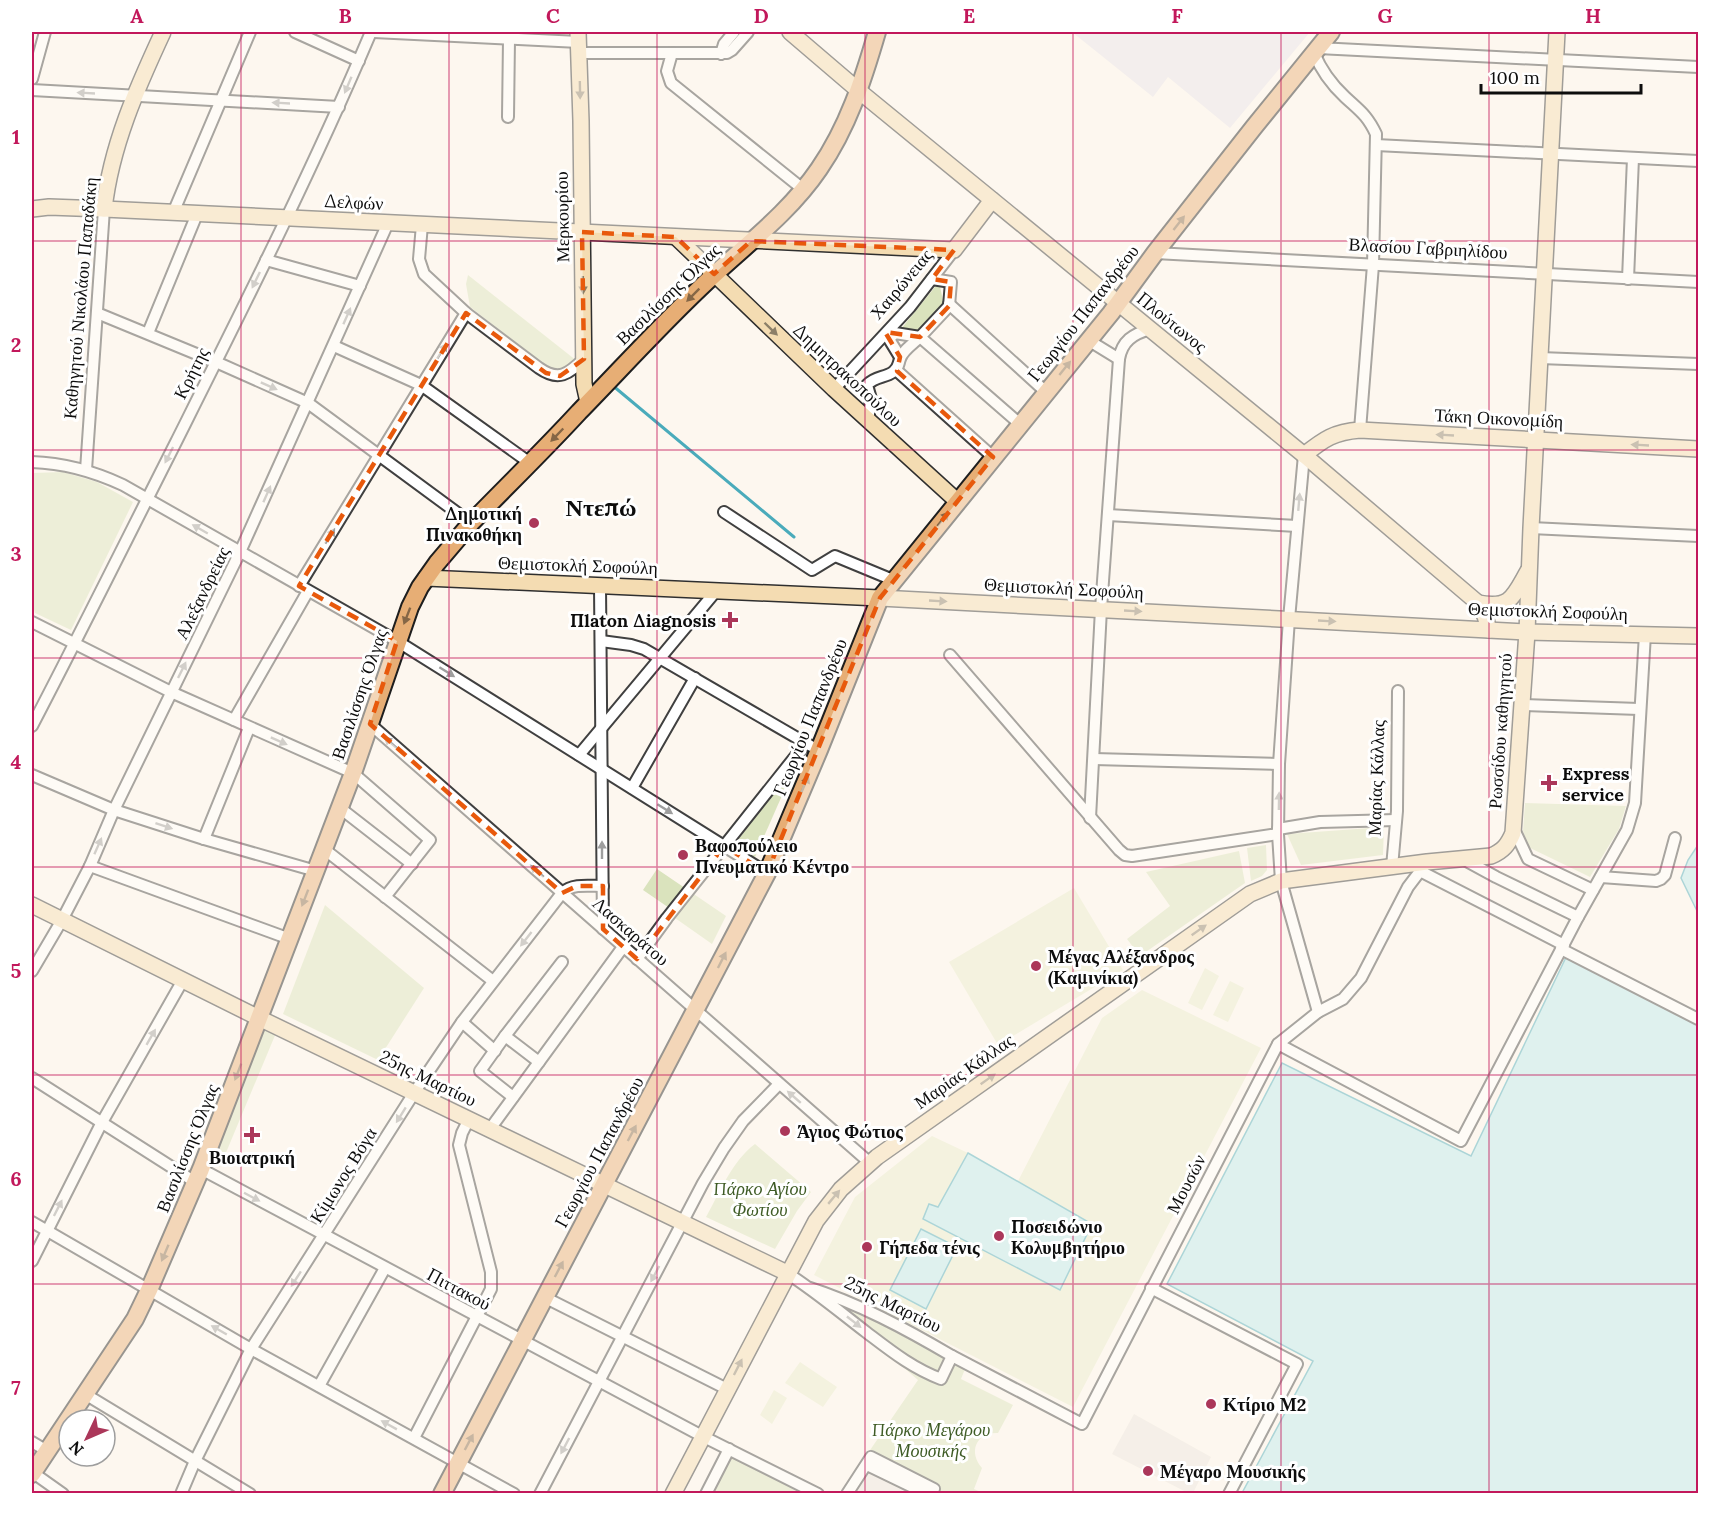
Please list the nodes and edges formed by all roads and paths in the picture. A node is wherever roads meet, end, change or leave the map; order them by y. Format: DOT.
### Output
graph roads {
  1 [pos="45,32"];
  2 [pos="163,32"];
  3 [pos="250,32"];
  4 [pos="295,32"];
  5 [pos="373,32"];
  6 [pos="734,32"];
  7 [pos="748,32"];
  8 [pos="790,32"];
  9 [pos="878,32"];
  10 [pos="1331,32"];
  11 [pos="1557,32"];
  12 [pos="470,34"];
  13 [pos="509,39"];
  14 [pos="579,42"];
  15 [pos="1316,50"];
  16 [pos="672,53"];
  17 [pos="721,54"];
  18 [pos="1556,60"];
  19 [pos="359,61"];
  20 [pos="1698,67"];
  21 [pos="32,79"];
  22 [pos="32,90"];
  23 [pos="859,92"];
  24 [pos="135,96"];
  25 [pos="221,100"];
  26 [pos="339,107"];
  27 [pos="507,117"];
  28 [pos="1376,145"];
  29 [pos="1551,154"];
  30 [pos="1633,158"];
  31 [pos="1698,161"];
  32 [pos="804,190"];
  33 [pos="992,200"];
  34 [pos="32,209"];
  35 [pos="104,209"];
  36 [pos="173,213"];
  37 [pos="197,214"];
  38 [pos="285,218"];
  39 [pos="388,223"];
  40 [pos="422,225"];
  41 [pos="582,232"];
  42 [pos="676,237"];
  43 [pos="751,241"];
  44 [pos="954,250"];
  45 [pos="1155,253"];
  46 [pos="266,260"];
  47 [pos="1373,265"];
  48 [pos="714,274"];
  49 [pos="1545,274"];
  50 [pos="932,279"];
  51 [pos="1628,279"];
  52 [pos="1698,282"];
  53 [pos="360,286"];
  54 [pos="1118,303"];
  55 [pos="949,304"];
  56 [pos="97,313"];
  57 [pos="466,313"];
  58 [pos="1150,329"];
  59 [pos="148,333"];
  60 [pos="920,337"];
  61 [pos="1088,340"];
  62 [pos="334,346"];
  63 [pos="900,357"];
  64 [pos="1540,358"];
  65 [pos="584,359"];
  66 [pos="1119,359"];
  67 [pos="216,362"];
  68 [pos="1698,364"];
  69 [pos="896,370"];
  70 [pos="421,385"];
  71 [pos="834,389"];
  72 [pos="1046,392"];
  73 [pos="588,402"];
  74 [pos="308,403"];
  75 [pos="868,421"];
  76 [pos="1020,424"];
  77 [pos="1360,430"];
  78 [pos="1536,439"];
  79 [pos="1698,449"];
  80 [pos="380,455"];
  81 [pos="1304,455"];
  82 [pos="993,457"];
  83 [pos="32,462"];
  84 [pos="531,462"];
  85 [pos="86,470"];
  86 [pos="147,499"];
  87 [pos="957,501"];
  88 [pos="724,512"];
  89 [pos="1108,515"];
  90 [pos="471,523"];
  91 [pos="1296,526"];
  92 [pos="1531,528"];
  93 [pos="1698,536"];
  94 [pos="240,552"];
  95 [pos="1529,568"];
  96 [pos="426,578"];
  97 [pos="894,580"];
  98 [pos="600,586"];
  99 [pos="304,588"];
  100 [pos="716,591"];
  101 [pos="880,598"];
  102 [pos="1478,603"];
  103 [pos="1101,609"];
  104 [pos="1289,619"];
  105 [pos="32,622"];
  106 [pos="1489,630"];
  107 [pos="1527,632"];
  108 [pos="1645,634"];
  109 [pos="1698,636"];
  110 [pos="397,641"];
  111 [pos="601,641"];
  112 [pos="75,643"];
  113 [pos="950,656"];
  114 [pos="660,658"];
  115 [pos="695,678"];
  116 [pos="1398,691"];
  117 [pos="171,692"];
  118 [pos="1522,705"];
  119 [pos="1640,709"];
  120 [pos="234,720"];
  121 [pos="370,724"];
  122 [pos="32,726"];
  123 [pos="249,728"];
  124 [pos="602,728"];
  125 [pos="813,747"];
  126 [pos="579,755"];
  127 [pos="1094,759"];
  128 [pos="1279,764"];
  129 [pos="602,770"];
  130 [pos="353,773"];
  131 [pos="32,775"];
  132 [pos="632,788"];
  133 [pos="340,808"];
  134 [pos="114,810"];
  135 [pos="1090,818"];
  136 [pos="1396,820"];
  137 [pos="1513,830"];
  138 [pos="1278,831"];
  139 [pos="1675,838"];
  140 [pos="204,839"];
  141 [pos="724,846"];
  142 [pos="324,849"];
  143 [pos="1462,859"];
  144 [pos="412,864"];
  145 [pos="90,866"];
  146 [pos="1424,866"];
  147 [pos="1392,867"];
  148 [pos="316,871"];
  149 [pos="767,873"];
  150 [pos="1601,877"];
  151 [pos="1281,881"];
  152 [pos="603,886"];
  153 [pos="1593,891"];
  154 [pos="562,893"];
  155 [pos="385,897"];
  156 [pos="32,905"];
  157 [pos="1578,917"];
  158 [pos="62,920"];
  159 [pos="603,929"];
  160 [pos="290,939"];
  161 [pos="623,947"];
  162 [pos="1563,947"];
  163 [pos="637,959"];
  164 [pos="562,962"];
  165 [pos="32,971"];
  166 [pos="183,980"];
  167 [pos="493,981"];
  168 [pos="696,1011"];
  169 [pos="1318,1012"];
  170 [pos="259,1018"];
  171 [pos="1698,1019"];
  172 [pos="462,1022"];
  173 [pos="505,1036"];
  174 [pos="1278,1044"];
  175 [pos="495,1051"];
  176 [pos="539,1062"];
  177 [pos="32,1078"];
  178 [pos="779,1083"];
  179 [pos="414,1093"];
  180 [pos="513,1097"];
  181 [pos="469,1119"];
  182 [pos="101,1124"];
  183 [pos="490,1130"];
  184 [pos="870,1163"];
  185 [pos="198,1176"];
  186 [pos="604,1185"];
  187 [pos="32,1222"];
  188 [pos="682,1222"];
  189 [pos="46,1231"];
  190 [pos="325,1236"];
  191 [pos="32,1260"];
  192 [pos="385,1268"];
  193 [pos="787,1273"];
  194 [pos="807,1287"];
  195 [pos="1151,1288"];
  196 [pos="149,1290"];
  197 [pos="544,1297"];
  198 [pos="478,1317"];
  199 [pos="623,1336"];
  200 [pos="522,1341"];
  201 [pos="252,1349"];
  202 [pos="952,1356"];
  203 [pos="599,1381"];
  204 [pos="319,1386"];
  205 [pos="727,1389"];
  206 [pos="85,1394"];
  207 [pos="702,1436"];
  208 [pos="414,1438"];
  209 [pos="32,1442"];
  210 [pos="729,1449"];
  211 [pos="47,1451"];
  212 [pos="195,1461"];
  213 [pos="458,1463"];
  214 [pos="32,1473"];
  215 [pos="63,1494"];
  216 [pos="181,1494"];
  217 [pos="250,1494"];
  218 [pos="442,1494"];
  219 [pos="514,1494"];
  220 [pos="540,1494"];
  221 [pos="673,1494"];
  222 [pos="706,1494"];
  223 [pos="818,1494"];
  224 [pos="847,1494"];
  225 [pos="930,1494"];
  226 [pos="1229,1494"];
  1 -- 21 [label="street"];
  2 -- 24 [label="main road, Καθηγητού Νικολάου Παπαδάκη"];
  3 -- 25 [label="street"];
  4 -- 19 [label="street"];
  5 -- 12 [label="street"];
  5 -- 19 [label="street, Κρήτης"];
  6 -- 17 [label="street"];
  7 -- 17 [label="street"];
  8 -- 23 [label="main road, Πλούτωνος"];
  9 -- 23 [label="main road, Βασιλίσσης Όλγας"];
  10 -- 15 [label="main road, Γεωργίου Παπανδρέου"];
  11 -- 18 [label="main road"];
  12 -- 13 [label="street"];
  13 -- 14 [label="street"];
  13 -- 27 [label="street"];
  14 -- 16 [label="street"];
  14 -- 41 [label="main road, Μερκουρίου, one-way"];
  15 -- 18 [label="street"];
  15 -- 28 [label="street"];
  45 -- 15 [label="main road, Γεωργίου Παπανδρέου, one-way"];
  16 -- 17 [label="street"];
  16 -- 32 [label="street"];
  18 -- 20 [label="street"];
  18 -- 29 [label="main road"];
  19 -- 26 [label="street, Κρήτης, one-way"];
  24 -- 22 [label="street, one-way"];
  23 -- 32 [label="main road, Βασιλίσσης Όλγας"];
  23 -- 33 [label="main road, Πλούτωνος"];
  24 -- 25 [label="street"];
  24 -- 35 [label="main road, Καθηγητού Νικολάου Παπαδάκη"];
  26 -- 25 [label="street, one-way"];
  25 -- 36 [label="street"];
  26 -- 38 [label="street, Κρήτης"];
  28 -- 29 [label="street"];
  28 -- 47 [label="street"];
  29 -- 30 [label="street"];
  29 -- 49 [label="main road"];
  30 -- 31 [label="street"];
  30 -- 51 [label="street"];
  32 -- 43 [label="main road, Βασιλίσσης Όλγας"];
  33 -- 44 [label="main road, Χαιρώνειας"];
  33 -- 54 [label="main road, Πλούτωνος"];
  34 -- 35 [label="main road, Δελφών"];
  35 -- 36 [label="main road, Δελφών"];
  35 -- 56 [label="street, Καθηγητού Νικολάου Παπαδάκη"];
  36 -- 37 [label="main road, Δελφών"];
  37 -- 38 [label="main road, Δελφών"];
  37 -- 59 [label="street"];
  38 -- 39 [label="main road, Δελφών"];
  38 -- 46 [label="street, Κρήτης"];
  39 -- 40 [label="main road, Δελφών"];
  39 -- 53 [label="street, Αλεξανδρείας"];
  40 -- 41 [label="main road, Δελφών"];
  40 -- 57 [label="street"];
  41 -- 42 [label="main road, Δελφών"];
  41 -- 65 [label="main road, Μερκουρίου, one-way"];
  42 -- 43 [label="main road, Δελφών"];
  42 -- 48 [label="main road"];
  43 -- 44 [label="main road"];
  43 -- 48 [label="main road, Βασιλίσσης Όλγας"];
  44 -- 50 [label="street, Χαιρώνειας"];
  45 -- 47 [label="street, Βλασίου Γαβριηλίδου"];
  45 -- 54 [label="main road, Γεωργίου Παπανδρέου"];
  46 -- 53 [label="street"];
  46 -- 67 [label="street, Κρήτης, one-way"];
  47 -- 49 [label="street, Βλασίου Γαβριηλίδου"];
  47 -- 77 [label="street"];
  48 -- 71 [label="main road, Δημητρακοπούλου, one-way"];
  48 -- 73 [label="main road, Βασιλίσσης Όλγας, one-way"];
  49 -- 51 [label="street, Βλασίου Γαβριηλίδου"];
  49 -- 64 [label="main road"];
  50 -- 55 [label="street"];
  50 -- 71 [label="street, Χαιρώνειας"];
  51 -- 52 [label="street, Βλασίου Γαβριηλίδου"];
  62 -- 53 [label="street, Αλεξανδρείας, one-way"];
  54 -- 58 [label="main road, Πλούτωνος"];
  54 -- 61 [label="main road, Γεωργίου Παπανδρέου"];
  55 -- 60 [label="street"];
  55 -- 72 [label="street"];
  56 -- 59 [label="street"];
  56 -- 85 [label="street, Καθηγητού Νικολάου Παπαδάκη"];
  57 -- 65 [label="street"];
  70 -- 57 [label="street, one-way"];
  58 -- 66 [label="street"];
  58 -- 81 [label="main road, Πλούτωνος"];
  59 -- 67 [label="street"];
  60 -- 63 [label="street"];
  60 -- 63 [label="street"];
  60 -- 76 [label="street"];
  61 -- 66 [label="street"];
  72 -- 61 [label="main road, Γεωργίου Παπανδρέου, one-way"];
  62 -- 70 [label="street"];
  62 -- 74 [label="street, Αλεξανδρείας"];
  63 -- 69 [label="street"];
  64 -- 68 [label="street"];
  64 -- 78 [label="main road"];
  65 -- 73 [label="main road, Μερκουρίου"];
  66 -- 89 [label="street"];
  67 -- 74 [label="street, one-way"];
  67 -- 86 [label="street, Κρήτης, one-way"];
  69 -- 75 [label="street"];
  69 -- 82 [label="street"];
  70 -- 80 [label="street"];
  70 -- 84 [label="street"];
  71 -- 75 [label="main road, Δημητρακοπούλου"];
  72 -- 76 [label="main road, Γεωργίου Παπανδρέου"];
  73 -- 84 [label="main road, Βασιλίσσης Όλγας, one-way"];
  74 -- 80 [label="street"];
  94 -- 74 [label="street, Αλεξανδρείας, one-way"];
  75 -- 87 [label="main road, Δημητρακοπούλου"];
  76 -- 82 [label="main road, Γεωργίου Παπανδρέου"];
  78 -- 77 [label="main road, Τάκη Οικονομίδη, one-way"];
  77 -- 81 [label="main road, Τάκη Οικονομίδη"];
  79 -- 78 [label="main road, Τάκη Οικονομίδη, one-way"];
  78 -- 92 [label="main road"];
  80 -- 90 [label="street"];
  99 -- 80 [label="street, one-way"];
  91 -- 81 [label="street, one-way"];
  81 -- 102 [label="main road, Πλούτωνος"];
  82 -- 87 [label="main road, Γεωργίου Παπανδρέου"];
  83 -- 85 [label="street"];
  84 -- 90 [label="main road, Βασιλίσσης Όλγας"];
  85 -- 86 [label="street"];
  94 -- 86 [label="street, one-way"];
  86 -- 112 [label="street, Κρήτης"];
  97 -- 87 [label="main road, Γεωργίου Παπανδρέου, one-way"];
  88 -- 97 [label="street"];
  89 -- 91 [label="street"];
  89 -- 103 [label="street"];
  90 -- 96 [label="main road, Βασιλίσσης Όλγας"];
  91 -- 104 [label="street"];
  92 -- 93 [label="street"];
  92 -- 95 [label="main road"];
  94 -- 99 [label="street"];
  117 -- 94 [label="street, Αλεξανδρείας, one-way"];
  95 -- 102 [label="main road"];
  95 -- 107 [label="main road, Ρωσσίδου καθηγητού"];
  96 -- 98 [label="main road, Θεμιστοκλή Σοφούλη"];
  96 -- 110 [label="main road, Βασιλίσσης Όλγας, one-way"];
  97 -- 101 [label="main road, Γεωργίου Παπανδρέου"];
  98 -- 100 [label="main road, Θεμιστοκλή Σοφούλη"];
  98 -- 111 [label="street"];
  99 -- 110 [label="street"];
  99 -- 120 [label="street"];
  100 -- 101 [label="main road, Θεμιστοκλή Σοφούλη"];
  100 -- 114 [label="street"];
  101 -- 103 [label="main road, Θεμιστοκλή Σοφούλη, one-way"];
  101 -- 125 [label="main road, Γεωργίου Παπανδρέου"];
  102 -- 106 [label="main road, Πλούτωνος"];
  103 -- 104 [label="main road, Θεμιστοκλή Σοφούλη, one-way"];
  103 -- 127 [label="street"];
  104 -- 106 [label="main road, Θεμιστοκλή Σοφούλη, one-way"];
  104 -- 128 [label="street"];
  105 -- 112 [label="street"];
  106 -- 107 [label="main road, Θεμιστοκλή Σοφούλη"];
  107 -- 108 [label="main road, Θεμιστοκλή Σοφούλη"];
  107 -- 118 [label="main road, Ρωσσίδου καθηγητού"];
  108 -- 109 [label="main road, Θεμιστοκλή Σοφούλη"];
  108 -- 119 [label="street"];
  110 -- 121 [label="main road, Βασιλίσσης Όλγας"];
  110 -- 126 [label="street, one-way"];
  111 -- 114 [label="street"];
  111 -- 124 [label="street"];
  112 -- 117 [label="street"];
  112 -- 122 [label="street, Κρήτης"];
  113 -- 135 [label="street"];
  114 -- 115 [label="street"];
  114 -- 124 [label="street"];
  115 -- 125 [label="street"];
  115 -- 132 [label="street"];
  116 -- 136 [label="street, Μαρίας Κάλλας"];
  117 -- 120 [label="street"];
  117 -- 134 [label="street, Αλεξανδρείας"];
  118 -- 119 [label="street"];
  118 -- 137 [label="main road, Ρωσσίδου καθηγητού"];
  119 -- 150 [label="street"];
  120 -- 123 [label="street"];
  121 -- 130 [label="main road, Βασιλίσσης Όλγας"];
  154 -- 121 [label="street, Λασκαράτου, one-way"];
  123 -- 130 [label="street, one-way"];
  123 -- 140 [label="street"];
  124 -- 126 [label="street"];
  124 -- 129 [label="street"];
  125 -- 141 [label="street"];
  149 -- 125 [label="main road, Γεωργίου Παπανδρέου, one-way"];
  126 -- 129 [label="street"];
  127 -- 128 [label="street"];
  127 -- 135 [label="street"];
  138 -- 128 [label="street, one-way"];
  129 -- 132 [label="street"];
  152 -- 129 [label="street, one-way"];
  130 -- 133 [label="main road, Βασιλίσσης Όλγας"];
  130 -- 144 [label="street"];
  131 -- 134 [label="street"];
  132 -- 141 [label="street, one-way"];
  133 -- 142 [label="main road, Βασιλίσσης Όλγας"];
  133 -- 144 [label="street"];
  134 -- 140 [label="street, one-way"];
  145 -- 134 [label="street, Αλεξανδρείας, one-way"];
  135 -- 138 [label="street"];
  136 -- 138 [label="street"];
  136 -- 147 [label="street, Μαρίας Κάλλας"];
  137 -- 143 [label="main road, Μαρίας Κάλλας"];
  137 -- 153 [label="street"];
  138 -- 151 [label="street"];
  139 -- 150 [label="street"];
  140 -- 148 [label="street"];
  141 -- 149 [label="street"];
  141 -- 163 [label="street"];
  142 -- 148 [label="main road, Βασιλίσσης Όλγας"];
  142 -- 155 [label="street"];
  143 -- 146 [label="main road, Μαρίας Κάλλας"];
  143 -- 157 [label="street"];
  144 -- 155 [label="street"];
  145 -- 158 [label="street, Αλεξανδρείας"];
  145 -- 160 [label="street"];
  146 -- 147 [label="main road, Μαρίας Κάλλας"];
  146 -- 162 [label="street"];
  146 -- 169 [label="street, Μουσών"];
  147 -- 151 [label="main road, Μαρίας Κάλλας"];
  148 -- 160 [label="main road, Βασιλίσσης Όλγας, one-way"];
  168 -- 149 [label="main road, Γεωργίου Παπανδρέου, one-way"];
  150 -- 153 [label="street"];
  151 -- 169 [label="street"];
  184 -- 151 [label="main road, Μαρίας Κάλλας, one-way"];
  152 -- 154 [label="street"];
  152 -- 159 [label="street"];
  153 -- 157 [label="street"];
  154 -- 159 [label="street, Λασκαράτου"];
  154 -- 167 [label="street, Κίμωνος Βόγα, one-way"];
  155 -- 167 [label="street"];
  156 -- 158 [label="main road, 25ης Μαρτίου"];
  157 -- 162 [label="street"];
  158 -- 165 [label="street, Αλεξανδρείας"];
  158 -- 166 [label="main road, 25ης Μαρτίου"];
  159 -- 161 [label="street, Λασκαράτου"];
  160 -- 170 [label="main road, Βασιλίσσης Όλγας"];
  161 -- 163 [label="street, Λασκαράτου"];
  161 -- 176 [label="street"];
  162 -- 171 [label="street"];
  162 -- 174 [label="street"];
  163 -- 168 [label="street, Λασκαράτου"];
  164 -- 173 [label="street"];
  166 -- 170 [label="main road, 25ης Μαρτίου"];
  182 -- 166 [label="street, one-way"];
  167 -- 172 [label="street, Κίμωνος Βόγα"];
  168 -- 178 [label="street, Λασκαράτου"];
  186 -- 168 [label="main road, Γεωργίου Παπανδρέου, one-way"];
  169 -- 174 [label="street, Μουσών"];
  170 -- 179 [label="main road, 25ης Μαρτίου"];
  170 -- 185 [label="main road, Βασιλίσσης Όλγας, one-way"];
  172 -- 175 [label="street"];
  172 -- 179 [label="street, Κίμωνος Βόγα"];
  173 -- 175 [label="street"];
  173 -- 176 [label="street"];
  174 -- 195 [label="street, Μουσών"];
  175 -- 180 [label="street"];
  176 -- 180 [label="street"];
  177 -- 182 [label="street, Πιττακού"];
  184 -- 178 [label="street, Λασκαράτου, one-way"];
  178 -- 188 [label="street"];
  179 -- 181 [label="main road, 25ης Μαρτίου"];
  179 -- 190 [label="street, Κίμωνος Βόγα, one-way"];
  180 -- 183 [label="street"];
  181 -- 183 [label="main road, 25ης Μαρτίου"];
  181 -- 198 [label="street"];
  182 -- 185 [label="street, Πιττακού"];
  189 -- 182 [label="street, one-way"];
  183 -- 186 [label="main road, 25ης Μαρτίου"];
  193 -- 184 [label="main road, Μαρίας Κάλλας, one-way"];
  185 -- 190 [label="street, Πιττακού, one-way"];
  185 -- 196 [label="main road, Βασιλίσσης Όλγας, one-way"];
  186 -- 188 [label="main road, 25ης Μαρτίου"];
  197 -- 186 [label="main road, Γεωργίου Παπανδρέου, one-way"];
  187 -- 189 [label="street"];
  188 -- 193 [label="main road, 25ης Μαρτίου"];
  188 -- 199 [label="street, one-way"];
  189 -- 191 [label="street"];
  189 -- 196 [label="street"];
  190 -- 192 [label="street, Πιττακού"];
  190 -- 201 [label="street, Κίμωνος Βόγα, one-way"];
  192 -- 198 [label="street, Πιττακού"];
  192 -- 204 [label="street"];
  193 -- 194 [label="street, 25ης Μαρτίου"];
  205 -- 193 [label="main road, Μαρίας Κάλλας, one-way"];
  194 -- 202 [label="street, 25ης Μαρτίου"];
  194 -- 202 [label="street, 25ης Μαρτίου, one-way"];
  195 -- 202 [label="street, Μουσών"];
  195 -- 226 [label="street"];
  201 -- 196 [label="street, one-way"];
  196 -- 206 [label="main road, Βασιλίσσης Όλγας"];
  197 -- 199 [label="street"];
  197 -- 200 [label="main road, Γεωργίου Παπανδρέου"];
  198 -- 200 [label="street, Πιττακού"];
  198 -- 208 [label="street"];
  199 -- 203 [label="street"];
  199 -- 205 [label="street"];
  200 -- 203 [label="street, Πιττακού"];
  213 -- 200 [label="main road, Γεωργίου Παπανδρέου, one-way"];
  201 -- 204 [label="street"];
  201 -- 212 [label="street, Κίμωνος Βόγα"];
  203 -- 207 [label="street, Πιττακού"];
  203 -- 220 [label="street, one-way"];
  208 -- 204 [label="street, one-way"];
  205 -- 207 [label="main road, Μαρίας Κάλλας"];
  206 -- 211 [label="main road, Βασιλίσσης Όλγας"];
  206 -- 212 [label="street"];
  207 -- 210 [label="street, Πιττακού"];
  207 -- 221 [label="main road, Μαρίας Κάλλας"];
  208 -- 213 [label="street"];
  209 -- 211 [label="street"];
  210 -- 222 [label="street"];
  210 -- 223 [label="street, Πιττακού"];
  211 -- 214 [label="main road, Βασιλίσσης Όλγας"];
  212 -- 216 [label="street, Κίμωνος Βόγα"];
  212 -- 217 [label="street"];
  213 -- 218 [label="main road, Γεωργίου Παπανδρέου"];
  213 -- 219 [label="street"];
  214 -- 215 [label="street"];
  224 -- 225 [label="street"];
}
